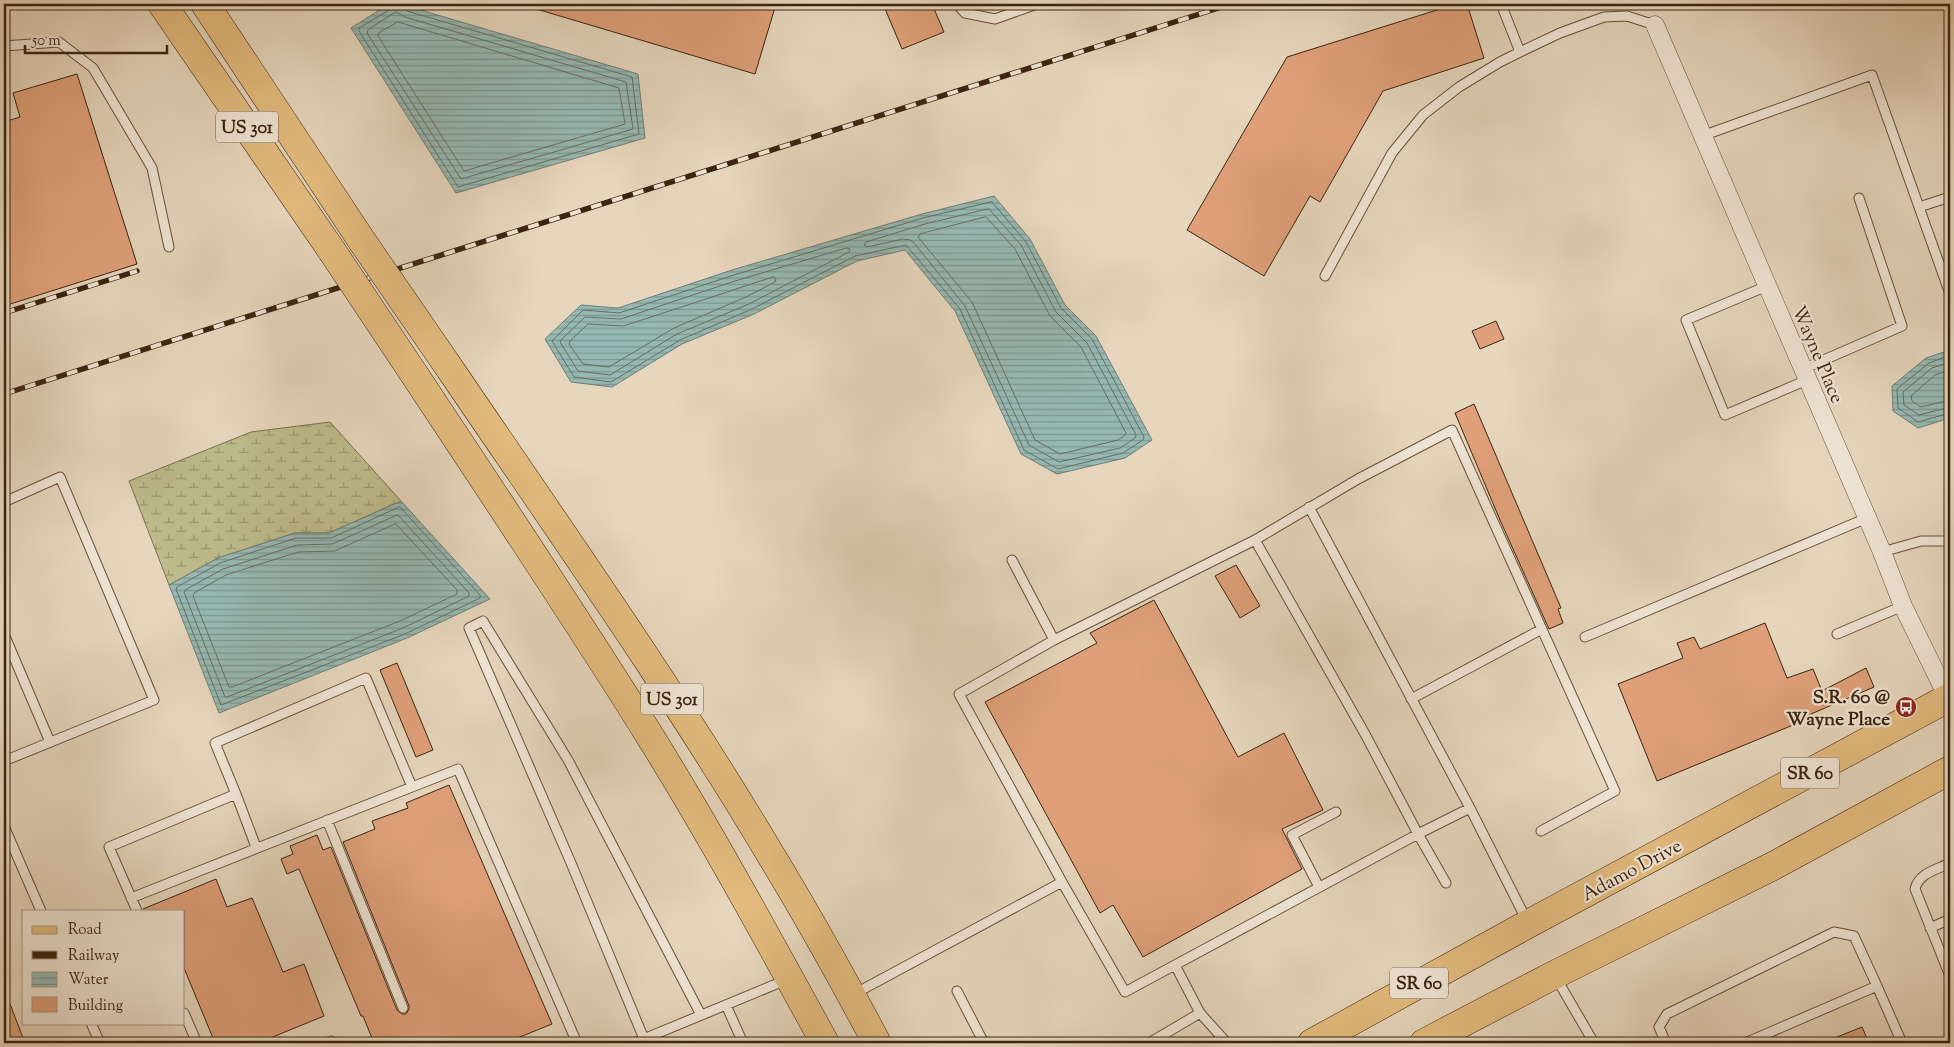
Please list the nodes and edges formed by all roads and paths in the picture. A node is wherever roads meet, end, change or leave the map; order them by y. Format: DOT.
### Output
graph roads {
  1 [pos="162,4"];
  2 [pos="205,4"];
  3 [pos="957,4"];
  4 [pos="1037,4"];
  5 [pos="1502,4"];
  6 [pos="1655,25"];
  7 [pos="4,46"];
  8 [pos="1520,52"];
  9 [pos="1702,136"];
  10 [pos="1950,197"];
  11 [pos="1858,198"];
  12 [pos="1919,207"];
  13 [pos="169,247"];
  14 [pos="1325,276"];
  15 [pos="1767,286"];
  16 [pos="1950,294"];
  17 [pos="1805,374"];
  18 [pos="4,502"];
  19 [pos="1309,507"];
  20 [pos="1867,518"];
  21 [pos="1255,540"];
  22 [pos="1950,541"];
  23 [pos="1882,552"];
  24 [pos="1012,560"];
  25 [pos="1903,606"];
  26 [pos="1542,629"];
  27 [pos="4,634"];
  28 [pos="1837,634"];
  29 [pos="1585,637"];
  30 [pos="1054,640"];
  31 [pos="1949,698"];
  32 [pos="1411,699"];
  33 [pos="50,742"];
  34 [pos="4,761"];
  35 [pos="1950,770"];
  36 [pos="412,787"];
  37 [pos="236,794"];
  38 [pos="1470,808"];
  39 [pos="1336,812"];
  40 [pos="327,820"];
  41 [pos="4,826"];
  42 [pos="1540,831"];
  43 [pos="1418,834"];
  44 [pos="256,847"];
  45 [pos="1950,863"];
  46 [pos="1062,882"];
  47 [pos="1446,883"];
  48 [pos="1319,887"];
  49 [pos="131,898"];
  50 [pos="42,910"];
  51 [pos="137,910"];
  52 [pos="1950,919"];
  53 [pos="1528,924"];
  54 [pos="1930,928"];
  55 [pos="1175,965"];
  56 [pos="1554,975"];
  57 [pos="1950,976"];
  58 [pos="790,978"];
  59 [pos="1877,986"];
  60 [pos="957,991"];
  61 [pos="852,996"];
  62 [pos="726,1005"];
  63 [pos="403,1008"];
  64 [pos="1200,1013"];
  65 [pos="185,1015"];
  66 [pos="702,1015"];
  67 [pos="92,1024"];
  68 [pos="644,1039"];
  69 [pos="100,1043"];
  70 [pos="197,1043"];
  71 [pos="326,1043"];
  72 [pos="332,1043"];
  73 [pos="577,1043"];
  74 [pos="634,1043"];
  75 [pos="742,1043"];
  76 [pos="825,1043"];
  77 [pos="877,1043"];
  78 [pos="984,1043"];
  79 [pos="1149,1043"];
  80 [pos="1227,1043"];
  81 [pos="1312,1043"];
  82 [pos="1424,1043"];
  83 [pos="1594,1043"];
  84 [pos="1666,1043"];
  85 [pos="1745,1043"];
  86 [pos="1902,1043"];
  1 -- 58 [label="main road, US 301, bridge"];
  2 -- 61 [label="main road, US 301, bridge"];
  3 -- 4 [label="lane"];
  5 -- 8 [label="lane"];
  6 -- 8 [label="lane"];
  6 -- 9 [label="street, Wayne Place"];
  7 -- 13 [label="lane"];
  8 -- 14 [label="lane"];
  9 -- 12 [label="lane"];
  9 -- 15 [label="street, Wayne Place"];
  10 -- 12 [label="lane"];
  11 -- 17 [label="lane"];
  12 -- 16 [label="lane"];
  15 -- 17 [label="street, Wayne Place"];
  15 -- 17 [label="lane"];
  17 -- 20 [label="street, Wayne Place"];
  18 -- 33 [label="lane"];
  19 -- 21 [label="lane"];
  19 -- 26 [label="lane"];
  19 -- 32 [label="lane"];
  20 -- 23 [label="street, Wayne Place"];
  20 -- 29 [label="lane"];
  21 -- 30 [label="lane"];
  21 -- 43 [label="lane"];
  22 -- 23 [label="lane"];
  23 -- 25 [label="street, Wayne Place"];
  24 -- 30 [label="lane"];
  25 -- 28 [label="lane"];
  25 -- 31 [label="street, Wayne Place"];
  26 -- 32 [label="lane"];
  26 -- 42 [label="lane"];
  27 -- 33 [label="lane"];
  30 -- 46 [label="lane"];
  31 -- 53 [label="main road, Adamo Drive / SR 60"];
  32 -- 38 [label="lane"];
  33 -- 34 [label="lane"];
  35 -- 56 [label="main road"];
  36 -- 37 [label="lane"];
  36 -- 40 [label="lane"];
  36 -- 73 [label="lane"];
  37 -- 44 [label="lane"];
  37 -- 49 [label="lane"];
  38 -- 43 [label="lane"];
  38 -- 53 [label="lane"];
  39 -- 48 [label="lane"];
  40 -- 44 [label="lane"];
  40 -- 63 [label="lane"];
  41 -- 50 [label="lane"];
  43 -- 47 [label="lane"];
  43 -- 48 [label="lane"];
  44 -- 49 [label="lane"];
  45 -- 54 [label="lane"];
  46 -- 55 [label="lane"];
  46 -- 61 [label="lane"];
  48 -- 55 [label="lane"];
  49 -- 51 [label="lane"];
  52 -- 54 [label="lane"];
  53 -- 81 [label="main road, Adamo Drive / SR 60"];
  54 -- 57 [label="lane"];
  55 -- 64 [label="lane"];
  56 -- 82 [label="main road"];
  56 -- 83 [label="lane"];
  58 -- 62 [label="lane"];
  58 -- 76 [label="main road, US 301"];
  59 -- 84 [label="lane"];
  59 -- 85 [label="lane"];
  59 -- 86 [label="lane"];
  60 -- 78 [label="lane"];
  61 -- 77 [label="main road, US 301"];
  62 -- 66 [label="lane"];
  62 -- 75 [label="lane"];
  64 -- 79 [label="lane"];
  64 -- 80 [label="lane"];
  65 -- 70 [label="lane"];
  66 -- 68 [label="lane"];
  66 -- 68 [label="lane"];
  67 -- 69 [label="lane"];
  68 -- 74 [label="lane"];
  71 -- 72 [label="lane"];
}
